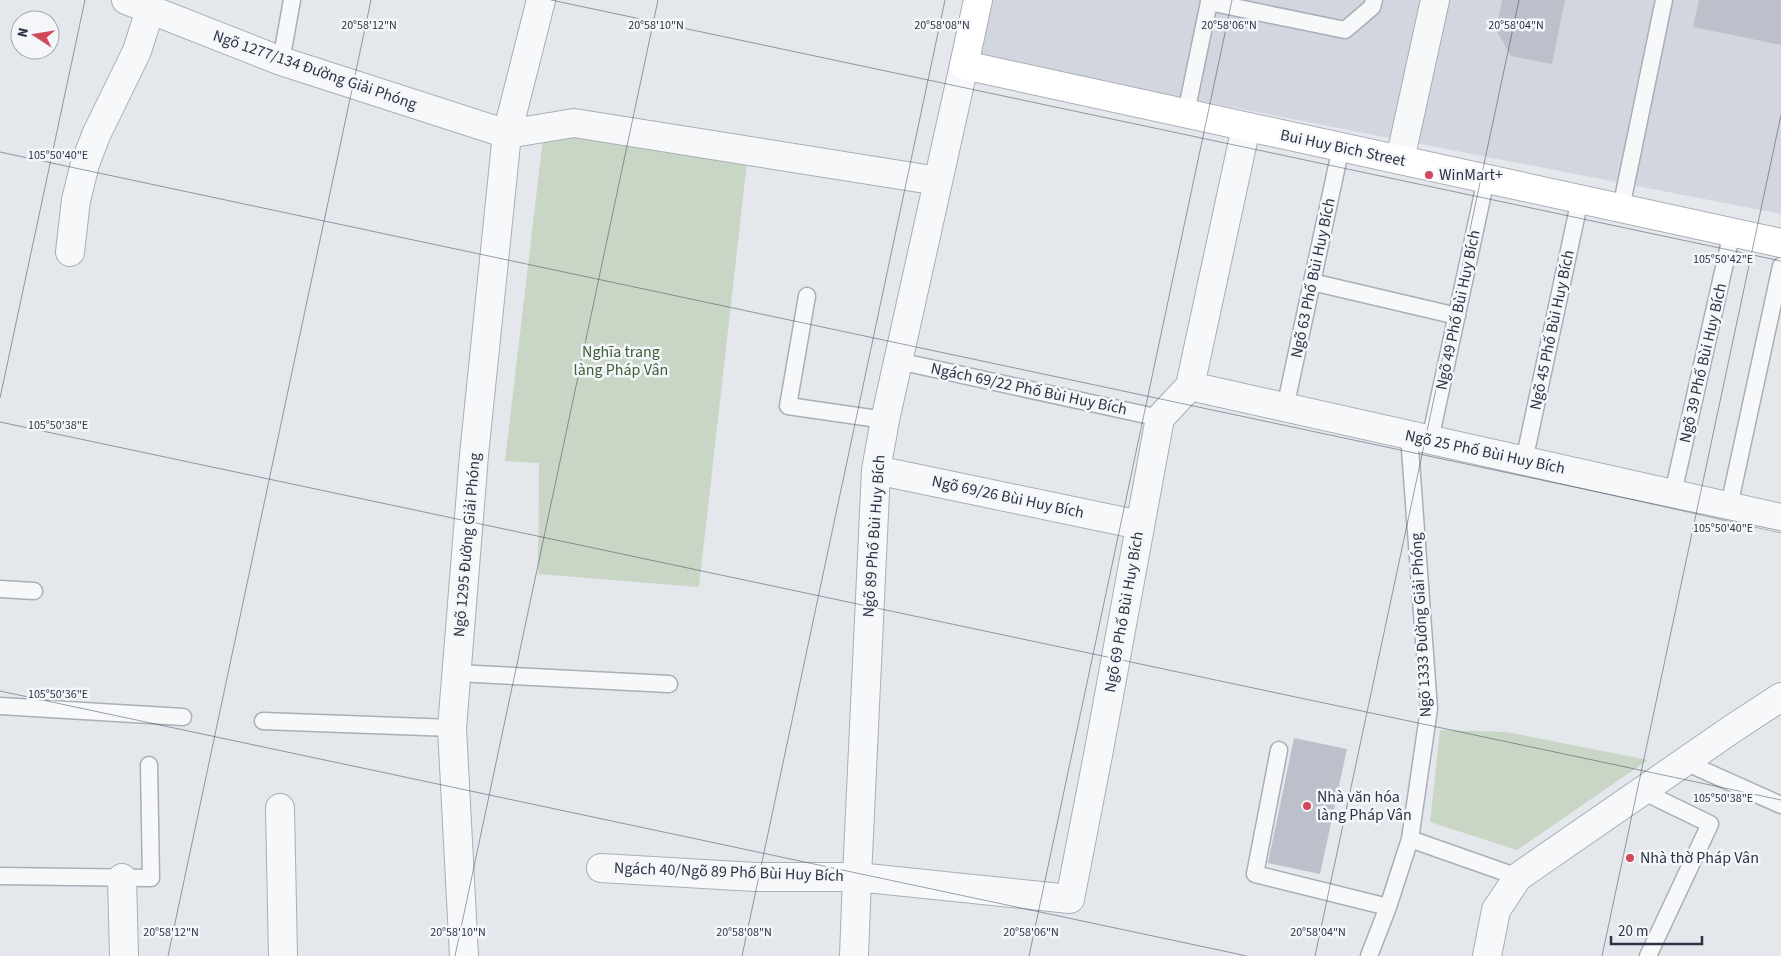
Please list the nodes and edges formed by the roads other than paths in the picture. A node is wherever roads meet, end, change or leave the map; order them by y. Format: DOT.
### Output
graph roads {
  1 [pos="292,0"];
  2 [pos="540,0"];
  3 [pos="978,0"];
  4 [pos="1374,0"];
  5 [pos="1435,0"];
  6 [pos="1664,0"];
  7 [pos="138,5"];
  8 [pos="280,61"];
  9 [pos="964,65"];
  10 [pos="1186,114"];
  11 [pos="1246,127"];
  12 [pos="507,134"];
  13 [pos="1341,148"];
  14 [pos="1400,160"];
  15 [pos="1486,179"];
  16 [pos="938,181"];
  17 [pos="1580,199"];
  18 [pos="1621,208"];
  19 [pos="1732,232"];
  20 [pos="1781,243"];
  21 [pos="70,252"];
  22 [pos="1781,266"];
  23 [pos="1312,282"];
  24 [pos="807,296"];
  25 [pos="1456,316"];
  26 [pos="898,361"];
  27 [pos="1190,386"];
  28 [pos="1285,408"];
  29 [pos="1160,418"];
  30 [pos="885,420"];
  31 [pos="1420,438"];
  32 [pos="1524,461"];
  33 [pos="876,470"];
  34 [pos="1673,494"];
  35 [pos="1729,506"];
  36 [pos="1781,518"];
  37 [pos="1140,525"];
  38 [pos="0,589"];
  39 [pos="34,591"];
  40 [pos="456,673"];
  41 [pos="669,684"];
  42 [pos="1781,697"];
  43 [pos="0,706"];
  44 [pos="183,717"];
  45 [pos="263,721"];
  46 [pos="452,728"];
  47 [pos="1279,750"];
  48 [pos="1685,762"];
  49 [pos="149,765"];
  50 [pos="1642,792"];
  51 [pos="1781,805"];
  52 [pos="280,808"];
  53 [pos="1410,838"];
  54 [pos="601,868"];
  55 [pos="0,876"];
  56 [pos="857,877"];
  57 [pos="122,878"];
  58 [pos="1518,878"];
  59 [pos="1388,908"];
  60 [pos="124,956"];
  61 [pos="283,956"];
  62 [pos="464,956"];
  63 [pos="854,956"];
  64 [pos="1369,956"];
  65 [pos="1487,956"];
  66 [pos="1648,956"];
  1 -- 8 [label="lane"];
  2 -- 12 [label="street, Ngõ 1295 Đường Giải Phóng"];
  3 -- 9 [label="street"];
  4 -- 10 [label="lane"];
  5 -- 14 [label="street"];
  6 -- 18 [label="lane"];
  7 -- 8 [label="street, Ngõ 1277/134 Đường Giải Phóng"];
  7 -- 21 [label="street"];
  8 -- 12 [label="street, Ngõ 1277/134 Đường Giải Phóng"];
  9 -- 10 [label="street, Bui Huy Bich Street"];
  9 -- 16 [label="street, Ngõ 89 Phố Bùi Huy Bích"];
  10 -- 11 [label="street, Bui Huy Bich Street"];
  11 -- 13 [label="street, Bui Huy Bich Street"];
  11 -- 27 [label="street"];
  12 -- 16 [label="street"];
  12 -- 40 [label="street, Ngõ 1295 Đường Giải Phóng"];
  13 -- 14 [label="street, Bui Huy Bich Street"];
  13 -- 23 [label="lane, Ngõ 63 Phố Bùi Huy Bích"];
  14 -- 15 [label="street, Bui Huy Bich Street"];
  15 -- 17 [label="street, Bui Huy Bich Street"];
  15 -- 25 [label="lane, Ngõ 49 Phố Bùi Huy Bích"];
  16 -- 26 [label="street, Ngõ 89 Phố Bùi Huy Bích"];
  17 -- 18 [label="street, Bui Huy Bich Street"];
  17 -- 32 [label="lane, Ngõ 45 Phố Bùi Huy Bích"];
  18 -- 19 [label="street, Bui Huy Bich Street"];
  19 -- 20 [label="street, Bui Huy Bich Street"];
  19 -- 34 [label="lane, Ngõ 39 Phố Bùi Huy Bích"];
  22 -- 35 [label="lane"];
  23 -- 25 [label="lane"];
  23 -- 28 [label="lane, Ngõ 63 Phố Bùi Huy Bích"];
  24 -- 30 [label="lane"];
  25 -- 31 [label="lane, Ngõ 49 Phố Bùi Huy Bích"];
  26 -- 29 [label="lane, Ngách 69/22 Phố Bùi Huy Bích"];
  26 -- 30 [label="street, Ngõ 89 Phố Bùi Huy Bích"];
  27 -- 28 [label="street, Ngõ 25 Phố Bùi Huy Bích"];
  27 -- 29 [label="street"];
  28 -- 31 [label="street, Ngõ 25 Phố Bùi Huy Bích"];
  29 -- 37 [label="street, Ngõ 69 Phố Bùi Huy Bích"];
  30 -- 33 [label="street, Ngõ 89 Phố Bùi Huy Bích"];
  31 -- 32 [label="street, Ngõ 25 Phố Bùi Huy Bích"];
  31 -- 53 [label="lane, Ngõ 1333 Đường Giải Phóng"];
  32 -- 34 [label="street, Ngõ 25 Phố Bùi Huy Bích"];
  33 -- 37 [label="street, Ngõ 69/26 Bùi Huy Bích"];
  33 -- 56 [label="street, Ngõ 89 Phố Bùi Huy Bích"];
  34 -- 35 [label="street, Ngõ 25 Phố Bùi Huy Bích"];
  35 -- 36 [label="street, Ngõ 25 Phố Bùi Huy Bích"];
  37 -- 56 [label="street, Ngõ 69 Phố Bùi Huy Bích"];
  38 -- 39 [label="lane"];
  40 -- 41 [label="lane"];
  40 -- 46 [label="street, Ngõ 1295 Đường Giải Phóng"];
  42 -- 48 [label="street"];
  43 -- 44 [label="lane"];
  45 -- 46 [label="lane"];
  46 -- 62 [label="street, Ngõ 1295 Đường Giải Phóng"];
  47 -- 59 [label="lane"];
  48 -- 50 [label="street"];
  48 -- 51 [label="lane"];
  49 -- 57 [label="lane"];
  50 -- 58 [label="street"];
  50 -- 66 [label="lane"];
  52 -- 61 [label="street"];
  53 -- 58 [label="lane"];
  53 -- 59 [label="lane, Ngõ 1333 Đường Giải Phóng"];
  54 -- 56 [label="street, Ngách 40/Ngõ 89 Phố Bùi Huy Bích"];
  55 -- 57 [label="lane"];
  56 -- 63 [label="street, Ngõ 89 Phố Bùi Huy Bích"];
  57 -- 60 [label="street"];
  58 -- 65 [label="street"];
  59 -- 64 [label="lane, Ngõ 1333 Đường Giải Phóng"];
}
